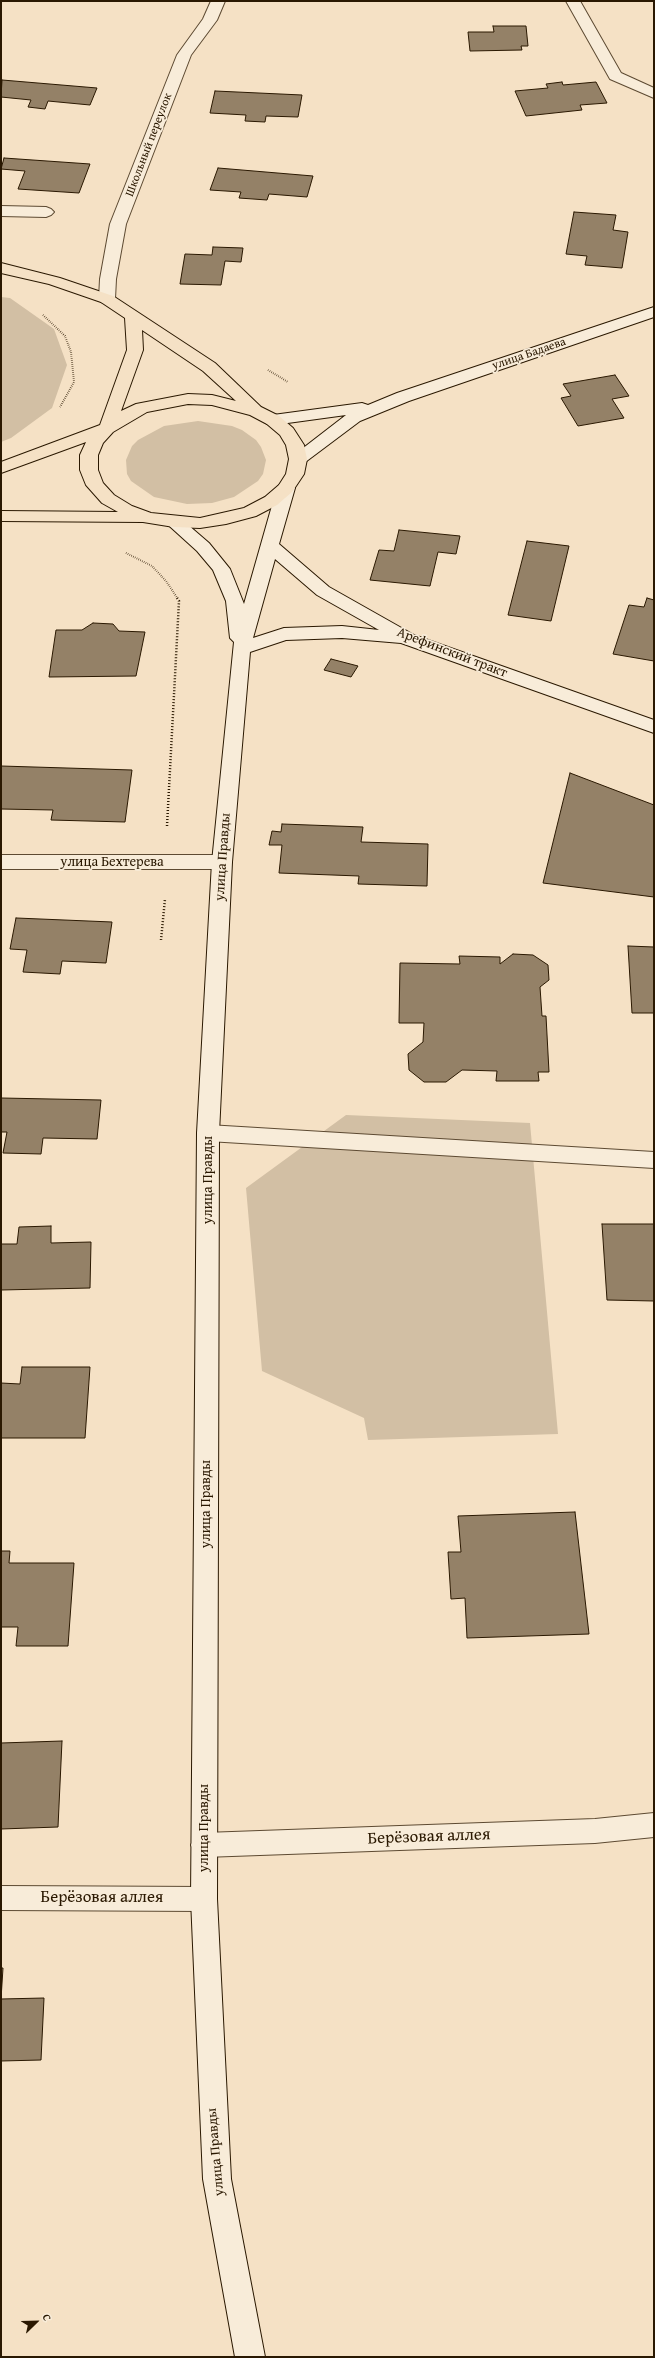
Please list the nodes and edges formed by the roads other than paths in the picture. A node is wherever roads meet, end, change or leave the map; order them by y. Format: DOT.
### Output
graph roads {
  1 [pos="218,1"];
  2 [pos="573,1"];
  3 [pos="654,94"];
  4 [pos="1,211"];
  5 [pos="46,212"];
  6 [pos="1,268"];
  7 [pos="107,299"];
  8 [pos="654,312"];
  9 [pos="133,318"];
  10 [pos="403,397"];
  11 [pos="256,410"];
  12 [pos="273,420"];
  13 [pos="107,428"];
  14 [pos="298,459"];
  15 [pos="1,468"];
  16 [pos="286,488"];
  17 [pos="1,516"];
  18 [pos="148,518"];
  19 [pos="174,522"];
  20 [pos="269,545"];
  21 [pos="408,638"];
  22 [pos="241,649"];
  23 [pos="654,727"];
  24 [pos="1,862"];
  25 [pos="222,862"];
  26 [pos="208,1133"];
  27 [pos="654,1160"];
  28 [pos="654,1825"];
  29 [pos="204,1845"];
  30 [pos="1,1898"];
  31 [pos="204,1899"];
  32 [pos="250,2357"];
  1 -- 7 [label="street, Школьный переулок"];
  2 -- 3 [label="street"];
  4 -- 5 [label="street"];
  6 -- 7 [label="main road"];
  7 -- 9 [label="main road"];
  8 -- 10 [label="street, улица Бадаева"];
  9 -- 11 [label="main road"];
  9 -- 13 [label="main road"];
  10 -- 12 [label="street, улица Бадаева"];
  10 -- 14 [label="street, улица Бадаева"];
  11 -- 12 [label="main road"];
  11 -- 13 [label="main road"];
  12 -- 14 [label="main road"];
  13 -- 15 [label="main road"];
  13 -- 18 [label="main road"];
  14 -- 16 [label="main road"];
  16 -- 19 [label="main road"];
  16 -- 20 [label="street, улица Правды"];
  17 -- 18 [label="main road"];
  18 -- 19 [label="main road"];
  19 -- 22 [label="street, улица Правды"];
  20 -- 21 [label="street, Арефинский тракт"];
  20 -- 22 [label="street, улица Правды"];
  21 -- 22 [label="street"];
  21 -- 23 [label="street, Арефинский тракт"];
  22 -- 25 [label="street, улица Правды"];
  24 -- 25 [label="street, улица Бехтерева"];
  25 -- 26 [label="street, улица Правды"];
  26 -- 27 [label="street"];
  26 -- 29 [label="street, улица Правды"];
  28 -- 29 [label="street, Берёзовая аллея"];
  29 -- 31 [label="street, улица Правды"];
  30 -- 31 [label="street, Берёзовая аллея"];
  31 -- 32 [label="street, улица Правды"];
}
